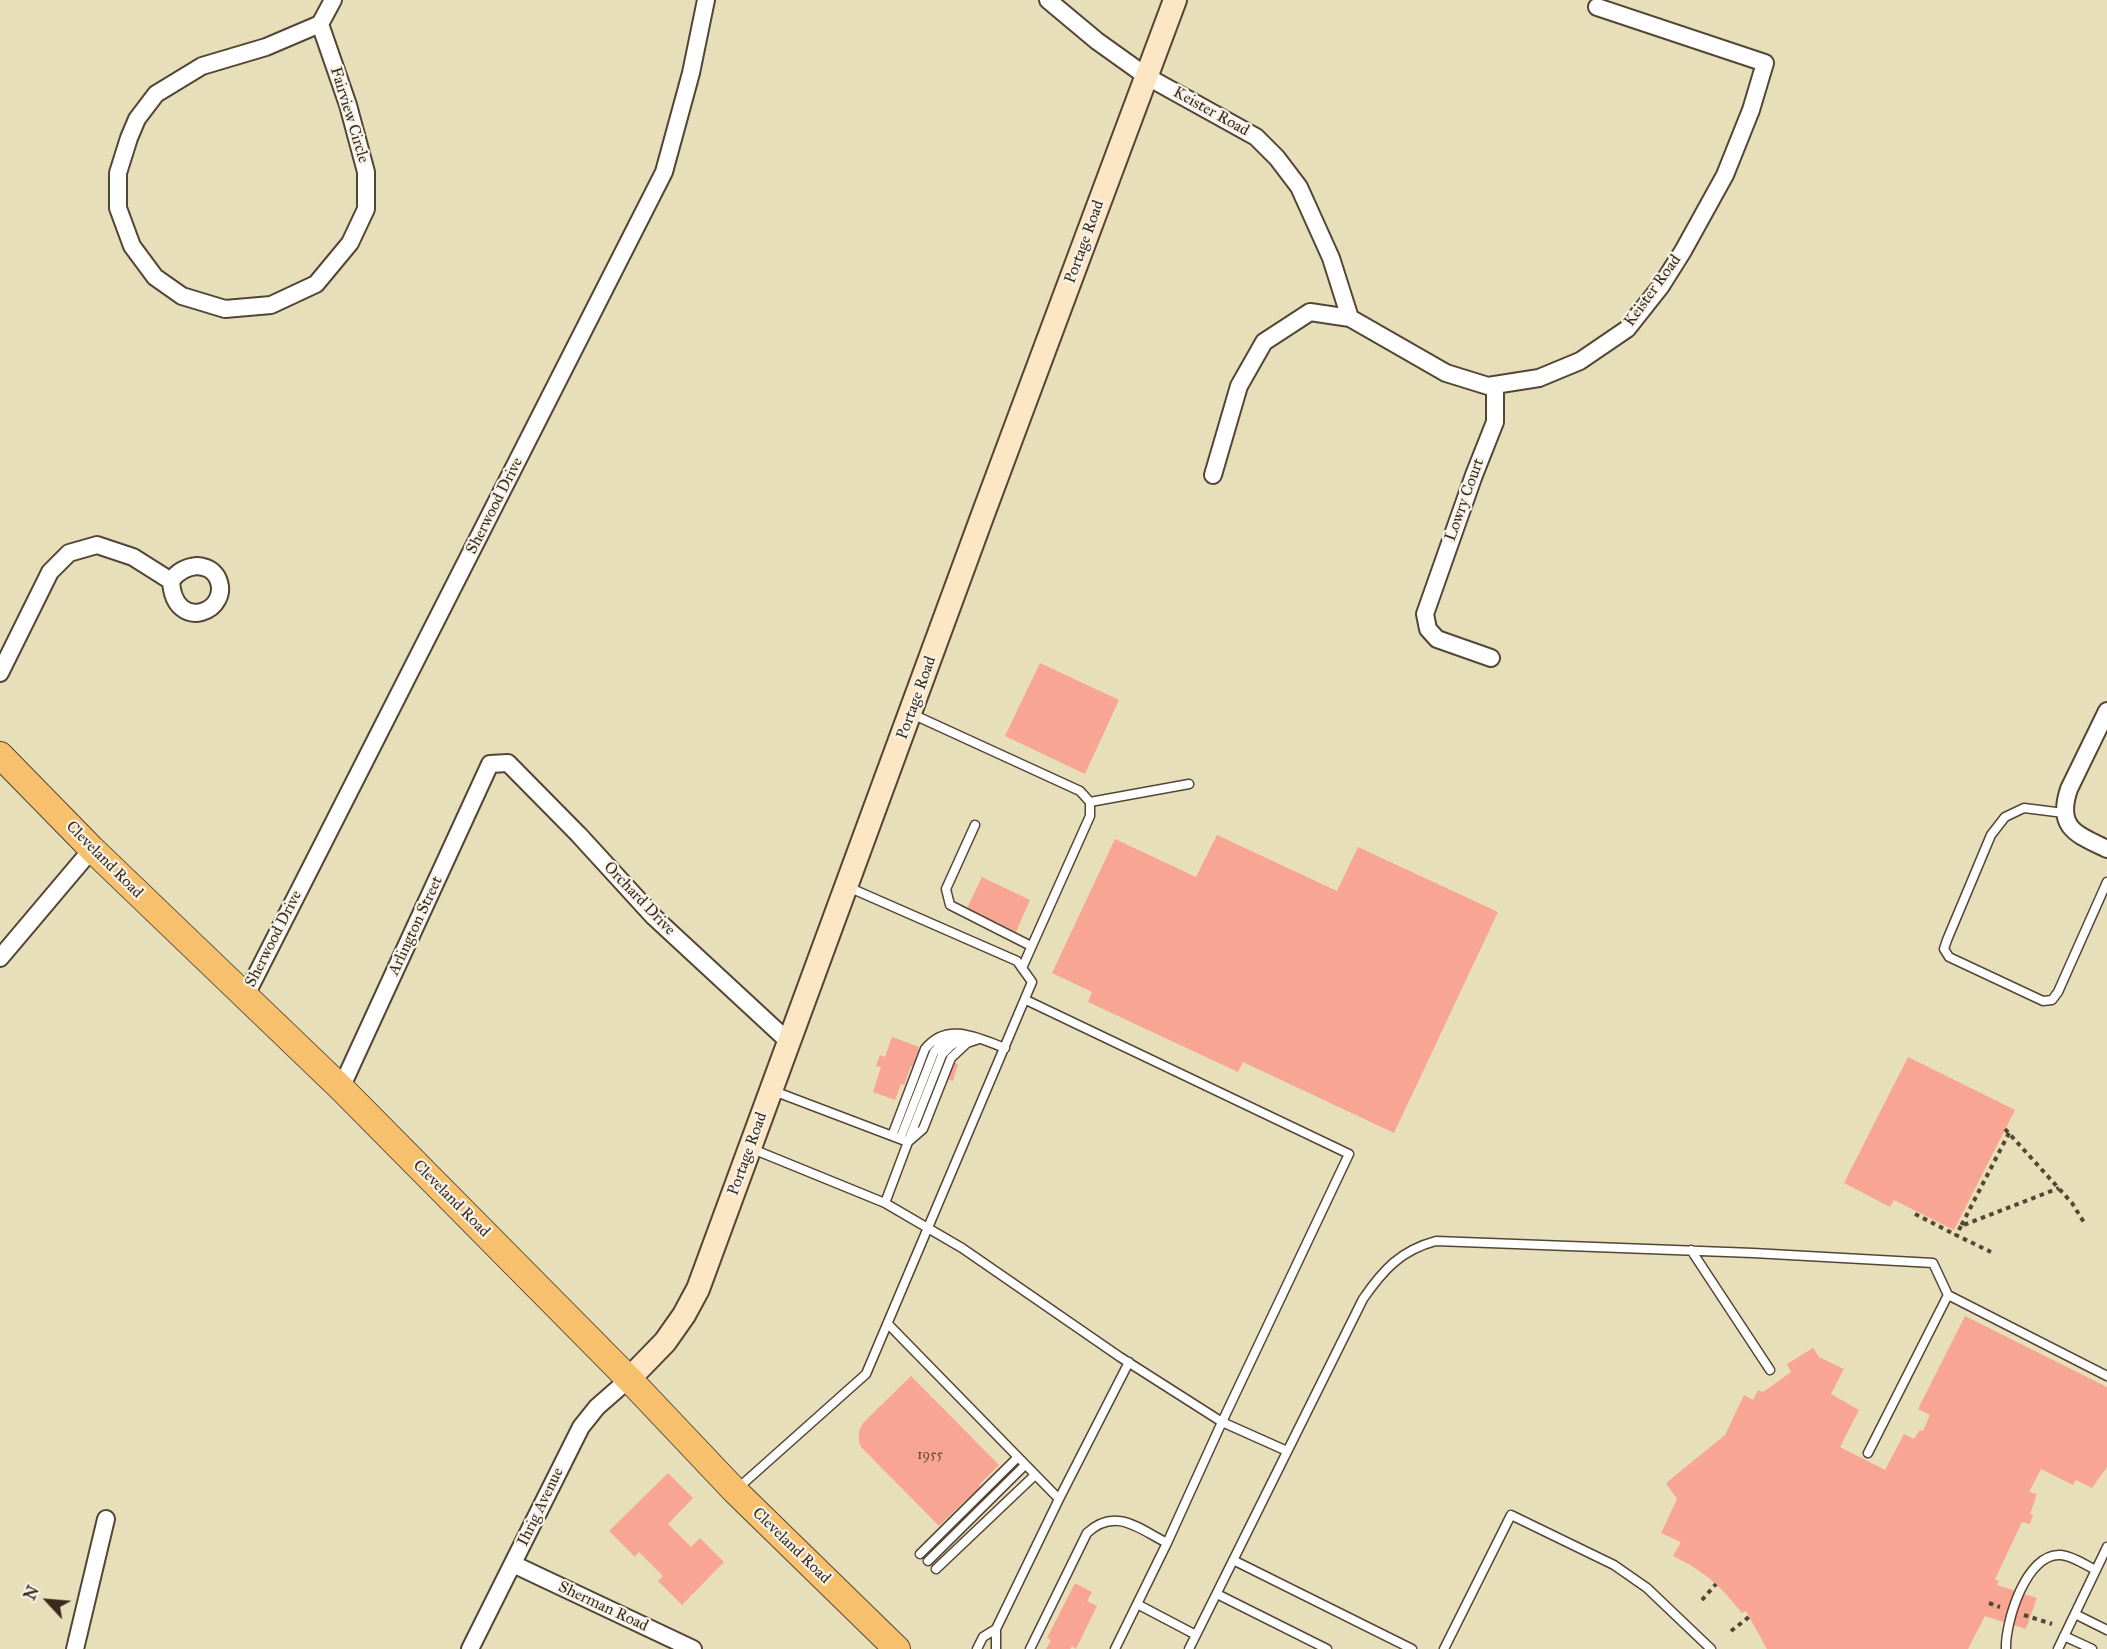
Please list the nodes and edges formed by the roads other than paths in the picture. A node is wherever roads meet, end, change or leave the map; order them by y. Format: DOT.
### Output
graph roads {
  1 [pos="333,0"];
  2 [pos="706,0"];
  3 [pos="1048,0"];
  4 [pos="1176,0"];
  5 [pos="1596,7"];
  6 [pos="320,24"];
  7 [pos="1146,76"];
  8 [pos="1350,318"];
  9 [pos="1495,385"];
  10 [pos="1213,475"];
  11 [pos="171,581"];
  12 [pos="1491,658"];
  13 [pos="0,673"];
  14 [pos="2107,711"];
  15 [pos="911,713"];
  16 [pos="0,755"];
  17 [pos="490,764"];
  18 [pos="1188,784"];
  19 [pos="1090,802"];
  20 [pos="2064,813"];
  21 [pos="975,825"];
  22 [pos="92,849"];
  23 [pos="2107,849"];
  24 [pos="2107,882"];
  25 [pos="847,886"];
  26 [pos="1031,946"];
  27 [pos="0,958"];
  28 [pos="1022,968"];
  29 [pos="245,997"];
  30 [pos="1026,1000"];
  31 [pos="976,1038"];
  32 [pos="789,1042"];
  33 [pos="1005,1048"];
  34 [pos="341,1088"];
  35 [pos="771,1090"];
  36 [pos="900,1139"];
  37 [pos="749,1148"];
  38 [pos="885,1203"];
  39 [pos="928,1228"];
  40 [pos="1691,1250"];
  41 [pos="1948,1294"];
  42 [pos="888,1324"];
  43 [pos="1129,1362"];
  44 [pos="1770,1370"];
  45 [pos="2107,1376"];
  46 [pos="629,1379"];
  47 [pos="1222,1422"];
  48 [pos="1287,1451"];
  49 [pos="1868,1453"];
  50 [pos="1017,1457"];
  51 [pos="1025,1465"];
  52 [pos="1035,1474"];
  53 [pos="735,1491"];
  54 [pos="1059,1499"];
  55 [pos="106,1519"];
  56 [pos="1167,1543"];
  57 [pos="2107,1547"];
  58 [pos="920,1554"];
  59 [pos="1233,1560"];
  60 [pos="928,1561"];
  61 [pos="513,1564"];
  62 [pos="936,1569"];
  63 [pos="2096,1570"];
  64 [pos="1217,1594"];
  65 [pos="1137,1604"];
  66 [pos="2075,1614"];
  67 [pos="996,1629"];
  68 [pos="2107,1630"];
  69 [pos="1196,1635"];
  70 [pos="2064,1636"];
  71 [pos="75,1649"];
  72 [pos="470,1649"];
  73 [pos="693,1649"];
  74 [pos="897,1649"];
  75 [pos="977,1649"];
  76 [pos="996,1649"];
  77 [pos="1030,1649"];
  78 [pos="1115,1649"];
  79 [pos="1189,1649"];
  80 [pos="1327,1649"];
  81 [pos="1412,1649"];
  82 [pos="1444,1649"];
  83 [pos="1711,1649"];
  84 [pos="2006,1649"];
  85 [pos="2058,1649"];
  86 [pos="2092,1649"];
  1 -- 6 [label="street"];
  2 -- 29 [label="street, Sherwood Drive"];
  3 -- 7 [label="street, Keister Road"];
  4 -- 7 [label="main road, Portage Road"];
  5 -- 9 [label="street, Keister Road"];
  6 -- 6 [label="street, Fairview Circle"];
  7 -- 8 [label="street, Keister Road"];
  7 -- 15 [label="main road, Portage Road"];
  8 -- 9 [label="street, Keister Road"];
  8 -- 10 [label="street"];
  9 -- 12 [label="street, Lowry Court"];
  11 -- 13 [label="street"];
  14 -- 20 [label="street"];
  15 -- 19 [label="lane"];
  15 -- 25 [label="main road, Portage Road"];
  16 -- 22 [label="main road, Cleveland Road"];
  17 -- 32 [label="street, Orchard Drive"];
  17 -- 34 [label="street, Arlington Street"];
  18 -- 19 [label="lane"];
  19 -- 26 [label="lane"];
  20 -- 23 [label="street"];
  20 -- 24 [label="lane"];
  21 -- 26 [label="lane"];
  22 -- 27 [label="street"];
  22 -- 29 [label="main road, Cleveland Road"];
  25 -- 28 [label="lane"];
  25 -- 32 [label="main road, Portage Road"];
  26 -- 28 [label="lane"];
  28 -- 30 [label="lane"];
  29 -- 34 [label="main road, Cleveland Road"];
  30 -- 33 [label="lane"];
  30 -- 47 [label="lane"];
  31 -- 33 [label="lane"];
  31 -- 36 [label="lane"];
  31 -- 36 [label="lane"];
  32 -- 35 [label="main road, Portage Road"];
  33 -- 39 [label="lane"];
  34 -- 46 [label="main road, Cleveland Road"];
  35 -- 36 [label="lane"];
  35 -- 37 [label="main road, Portage Road"];
  36 -- 38 [label="lane"];
  37 -- 38 [label="lane"];
  37 -- 46 [label="main road, Portage Road"];
  38 -- 39 [label="lane"];
  39 -- 42 [label="lane"];
  39 -- 43 [label="lane"];
  40 -- 41 [label="lane"];
  40 -- 44 [label="lane"];
  40 -- 48 [label="lane"];
  41 -- 45 [label="lane"];
  41 -- 49 [label="lane"];
  42 -- 50 [label="lane"];
  42 -- 53 [label="lane"];
  43 -- 47 [label="lane"];
  43 -- 54 [label="lane"];
  46 -- 53 [label="main road, Cleveland Road"];
  46 -- 61 [label="street, Ihrig Avenue"];
  47 -- 48 [label="lane"];
  47 -- 56 [label="lane"];
  48 -- 59 [label="lane"];
  50 -- 51 [label="lane"];
  50 -- 58 [label="lane"];
  51 -- 52 [label="lane"];
  51 -- 60 [label="lane"];
  52 -- 54 [label="lane"];
  52 -- 62 [label="lane"];
  53 -- 74 [label="main road, Cleveland Road"];
  54 -- 67 [label="lane"];
  55 -- 71 [label="street"];
  56 -- 65 [label="lane"];
  56 -- 77 [label="lane"];
  57 -- 63 [label="lane"];
  59 -- 64 [label="lane"];
  59 -- 81 [label="lane"];
  61 -- 72 [label="street, Ihrig Avenue"];
  61 -- 73 [label="street, Sherman Road"];
  63 -- 66 [label="lane"];
  63 -- 84 [label="lane"];
  64 -- 69 [label="lane"];
  64 -- 80 [label="lane"];
  65 -- 69 [label="lane"];
  65 -- 78 [label="lane"];
  66 -- 68 [label="lane"];
  66 -- 70 [label="lane"];
  67 -- 75 [label="lane"];
  67 -- 76 [label="lane"];
  69 -- 79 [label="lane"];
  70 -- 85 [label="lane"];
  70 -- 86 [label="lane"];
  82 -- 83 [label="lane"];
}
